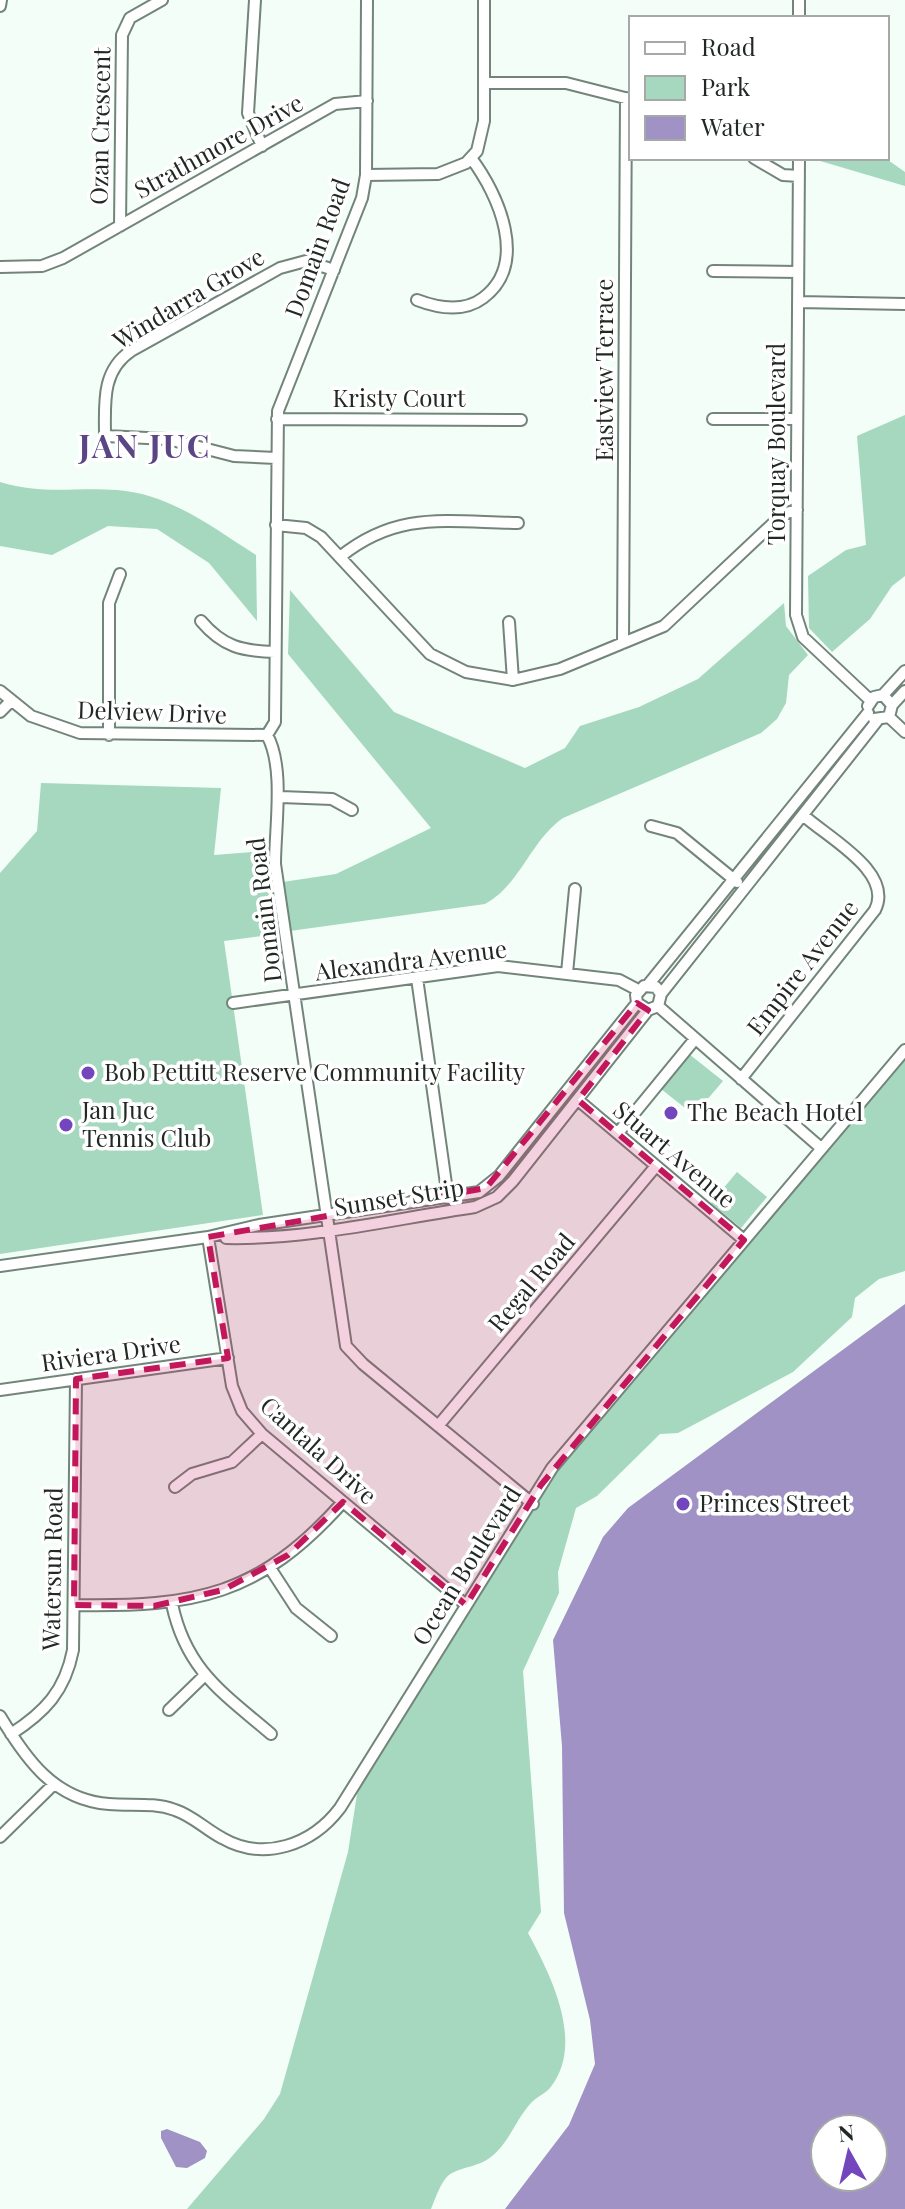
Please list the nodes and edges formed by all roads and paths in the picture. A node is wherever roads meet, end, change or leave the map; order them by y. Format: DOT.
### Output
graph roads {
  1 [pos="162,0"];
  2 [pos="255,0"];
  3 [pos="367,0"];
  4 [pos="484,0"];
  5 [pos="484,83"];
  6 [pos="628,99"];
  7 [pos="367,101"];
  8 [pos="262,146"];
  9 [pos="471,158"];
  10 [pos="757,160"];
  11 [pos="799,160"];
  12 [pos="366,175"];
  13 [pos="799,176"];
  14 [pos="120,226"];
  15 [pos="0,267"];
  16 [pos="334,270"];
  17 [pos="713,271"];
  18 [pos="798,272"];
  19 [pos="417,300"];
  20 [pos="798,302"];
  21 [pos="905,304"];
  22 [pos="277,419"];
  23 [pos="713,419"];
  24 [pos="797,419"];
  25 [pos="521,420"];
  26 [pos="276,458"];
  27 [pos="797,510"];
  28 [pos="518,523"];
  29 [pos="276,525"];
  30 [pos="340,557"];
  31 [pos="120,574"];
  32 [pos="201,621"];
  33 [pos="509,622"];
  34 [pos="623,643"];
  35 [pos="275,652"];
  36 [pos="905,671"];
  37 [pos="513,680"];
  38 [pos="0,691"];
  39 [pos="905,691"];
  40 [pos="883,695"];
  41 [pos="870,700"];
  42 [pos="10,702"];
  43 [pos="892,705"];
  44 [pos="0,712"];
  45 [pos="868,713"];
  46 [pos="889,717"];
  47 [pos="877,721"];
  48 [pos="905,732"];
  49 [pos="109,735"];
  50 [pos="267,735"];
  51 [pos="281,797"];
  52 [pos="352,810"];
  53 [pos="803,815"];
  54 [pos="651,826"];
  55 [pos="734,879"];
  56 [pos="745,888"];
  57 [pos="575,889"];
  58 [pos="567,973"];
  59 [pos="417,978"];
  60 [pos="643,988"];
  61 [pos="295,995"];
  62 [pos="233,1003"];
  63 [pos="637,1003"];
  64 [pos="656,1003"];
  65 [pos="695,1039"];
  66 [pos="905,1050"];
  67 [pos="741,1079"];
  68 [pos="578,1100"];
  69 [pos="618,1133"];
  70 [pos="821,1148"];
  71 [pos="656,1166"];
  72 [pos="448,1198"];
  73 [pos="326,1214"];
  74 [pos="329,1229"];
  75 [pos="208,1237"];
  76 [pos="744,1240"];
  77 [pos="0,1266"];
  78 [pos="228,1358"];
  79 [pos="76,1379"];
  80 [pos="0,1390"];
  81 [pos="438,1426"];
  82 [pos="262,1434"];
  83 [pos="175,1487"];
  84 [pos="343,1502"];
  85 [pos="533,1504"];
  86 [pos="270,1568"];
  87 [pos="172,1604"];
  88 [pos="74,1605"];
  89 [pos="466,1605"];
  90 [pos="331,1636"];
  91 [pos="204,1676"];
  92 [pos="169,1710"];
  93 [pos="0,1716"];
  94 [pos="11,1734"];
  95 [pos="271,1734"];
  96 [pos="54,1784"];
  97 [pos="0,1837"];
  1 -- 14 [label="street, Ozan Crescent"];
  2 -- 8 [label="street"];
  3 -- 7 [label="street"];
  4 -- 5 [label="street"];
  5 -- 6 [label="street"];
  5 -- 9 [label="street"];
  6 -- 34 [label="street, Eastview Terrace"];
  7 -- 8 [label="street, Strathmore Drive"];
  7 -- 12 [label="street, Domain Road"];
  8 -- 14 [label="street, Strathmore Drive"];
  9 -- 12 [label="street"];
  9 -- 19 [label="street"];
  10 -- 13 [label="street"];
  11 -- 13 [label="street, Torquay Boulevard"];
  12 -- 16 [label="street, Domain Road"];
  13 -- 18 [label="street, Torquay Boulevard"];
  14 -- 15 [label="street, Strathmore Drive"];
  16 -- 22 [label="street, Domain Road"];
  16 -- 26 [label="street, Windarra Grove"];
  17 -- 18 [label="street"];
  18 -- 20 [label="street, Torquay Boulevard"];
  20 -- 21 [label="street"];
  20 -- 24 [label="street, Torquay Boulevard"];
  22 -- 25 [label="street, Kristy Court"];
  22 -- 26 [label="street, Domain Road"];
  23 -- 24 [label="street"];
  24 -- 27 [label="street, Torquay Boulevard"];
  26 -- 29 [label="street, Domain Road"];
  27 -- 34 [label="street"];
  27 -- 41 [label="street, Torquay Boulevard"];
  28 -- 30 [label="street"];
  29 -- 30 [label="street"];
  29 -- 35 [label="street, Domain Road"];
  30 -- 37 [label="street"];
  31 -- 49 [label="street"];
  32 -- 35 [label="street"];
  33 -- 37 [label="street"];
  34 -- 37 [label="street"];
  35 -- 50 [label="street, Domain Road"];
  36 -- 40 [label="street"];
  38 -- 42 [label="street, Delview Drive"];
  39 -- 43 [label="street"];
  40 -- 41 [label="street"];
  40 -- 43 [label="street"];
  41 -- 45 [label="street"];
  42 -- 44 [label="street"];
  42 -- 49 [label="street, Delview Drive"];
  43 -- 46 [label="street"];
  45 -- 47 [label="street"];
  45 -- 55 [label="street"];
  46 -- 47 [label="street"];
  46 -- 48 [label="street"];
  47 -- 53 [label="street, Sunset Strip"];
  49 -- 50 [label="street, Delview Drive"];
  50 -- 51 [label="street, Domain Road"];
  51 -- 52 [label="street"];
  51 -- 61 [label="street, Domain Road"];
  53 -- 56 [label="street, Sunset Strip"];
  53 -- 67 [label="street, Empire Avenue"];
  54 -- 55 [label="street"];
  55 -- 56 [label="street"];
  55 -- 60 [label="street"];
  56 -- 64 [label="street, Sunset Strip"];
  57 -- 58 [label="street"];
  58 -- 59 [label="street, Alexandra Avenue"];
  58 -- 60 [label="street, Alexandra Avenue"];
  59 -- 61 [label="street, Alexandra Avenue"];
  59 -- 72 [label="street"];
  60 -- 63 [label="street"];
  60 -- 64 [label="street"];
  61 -- 62 [label="street, Alexandra Avenue"];
  61 -- 73 [label="street, Domain Road"];
  63 -- 64 [label="street"];
  63 -- 72 [label="street, Sunset Strip"];
  64 -- 65 [label="street"];
  64 -- 68 [label="street, Sunset Strip"];
  65 -- 67 [label="street"];
  65 -- 69 [label="street"];
  66 -- 70 [label="street, Ocean Boulevard"];
  67 -- 70 [label="street"];
  68 -- 69 [label="street, Stuart Avenue"];
  68 -- 74 [label="street, Sunset Strip"];
  69 -- 71 [label="street, Stuart Avenue"];
  70 -- 76 [label="street, Ocean Boulevard"];
  71 -- 76 [label="street, Stuart Avenue"];
  71 -- 81 [label="street, Regal Road"];
  72 -- 73 [label="street, Sunset Strip"];
  73 -- 74 [label="street, Domain Road"];
  73 -- 75 [label="street, Sunset Strip"];
  74 -- 75 [label="street, Sunset Strip"];
  74 -- 81 [label="street, Domain Road"];
  75 -- 77 [label="street, Sunset Strip"];
  75 -- 78 [label="street, Cantala Drive"];
  76 -- 85 [label="street, Ocean Boulevard"];
  78 -- 79 [label="street, Riviera Drive"];
  78 -- 82 [label="street, Cantala Drive"];
  79 -- 80 [label="street, Riviera Drive"];
  79 -- 88 [label="street, Watersun Road"];
  81 -- 85 [label="street, Domain Road"];
  82 -- 83 [label="street"];
  82 -- 84 [label="street, Cantala Drive"];
  84 -- 86 [label="street"];
  84 -- 89 [label="street, Cantala Drive"];
  85 -- 89 [label="street, Ocean Boulevard"];
  86 -- 87 [label="street"];
  86 -- 90 [label="street"];
  87 -- 88 [label="street"];
  87 -- 91 [label="street"];
  88 -- 94 [label="street, Watersun Road"];
  89 -- 96 [label="street, Ocean Boulevard"];
  91 -- 92 [label="street"];
  91 -- 95 [label="street"];
  93 -- 94 [label="street, Ocean Boulevard"];
  94 -- 96 [label="street, Ocean Boulevard"];
  96 -- 97 [label="street"];
}
